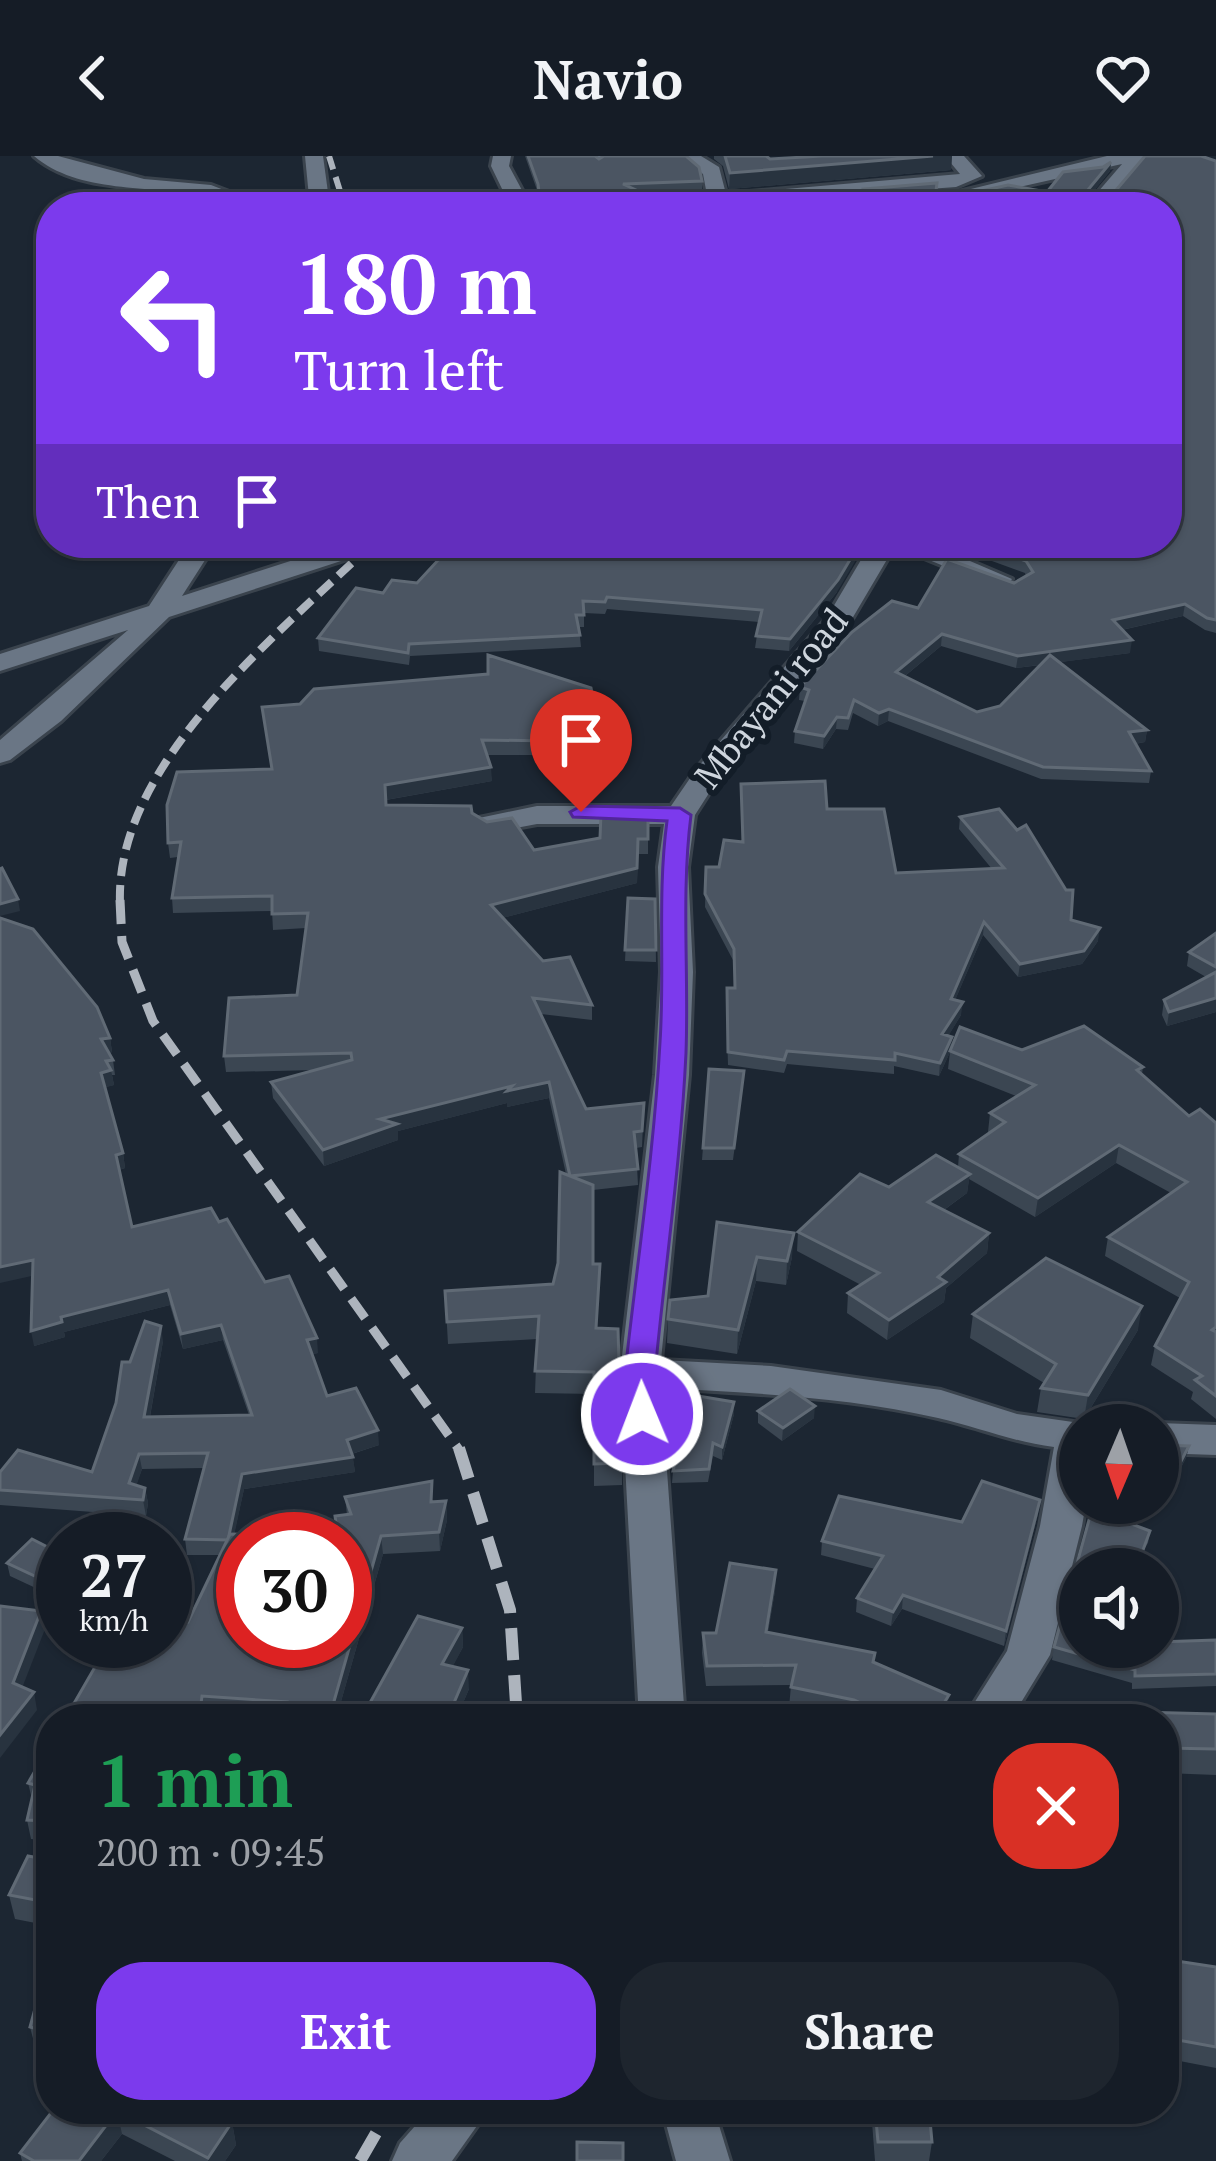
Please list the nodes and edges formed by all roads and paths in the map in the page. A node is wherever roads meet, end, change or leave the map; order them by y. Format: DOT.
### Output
graph roads {
  1 [pos="44,156"];
  2 [pos="314,156"];
  3 [pos="502,156"];
  4 [pos="688,156"];
  5 [pos="954,156"];
  6 [pos="1136,156"];
  7 [pos="906,157"];
  8 [pos="924,184"];
  9 [pos="220,192"];
  10 [pos="318,192"];
  11 [pos="514,192"];
  12 [pos="716,192"];
  13 [pos="762,192"];
  14 [pos="972,192"];
  15 [pos="1107,192"];
  16 [pos="194,558"];
  17 [pos="322,558"];
  18 [pos="875,558"];
  19 [pos="945,558"];
  20 [pos="1014,584"];
  21 [pos="167,605"];
  22 [pos="0,663"];
  23 [pos="0,754"];
  24 [pos="680,815"];
  25 [pos="490,824"];
  26 [pos="640,1373"];
  27 [pos="1059,1433"];
  28 [pos="1179,1439"];
  29 [pos="1216,1440"];
  30 [pos="1061,1524"];
  31 [pos="661,1704"];
  32 [pos="997,1704"];
  33 [pos="450,2124"];
  34 [pos="692,2124"];
  35 [pos="419,2161"];
  36 [pos="703,2161"];
  1 -- 9 [label="street"];
  2 -- 10 [label="street"];
  3 -- 11 [label="street"];
  4 -- 12 [label="street"];
  5 -- 8 [label="street"];
  6 -- 14 [label="street"];
  6 -- 15 [label="street"];
  7 -- 8 [label="street"];
  8 -- 13 [label="street"];
  16 -- 21 [label="street"];
  17 -- 21 [label="street"];
  18 -- 24 [label="street, Mbayani road"];
  19 -- 20 [label="street"];
  21 -- 22 [label="street"];
  21 -- 23 [label="street"];
  24 -- 25 [label="street"];
  24 -- 26 [label="street, Mbayani road"];
  26 -- 27 [label="street"];
  26 -- 31 [label="street, Mbayani road"];
  28 -- 29 [label="street"];
  30 -- 32 [label="street"];
  33 -- 35 [label="street"];
  34 -- 36 [label="street"];
}
